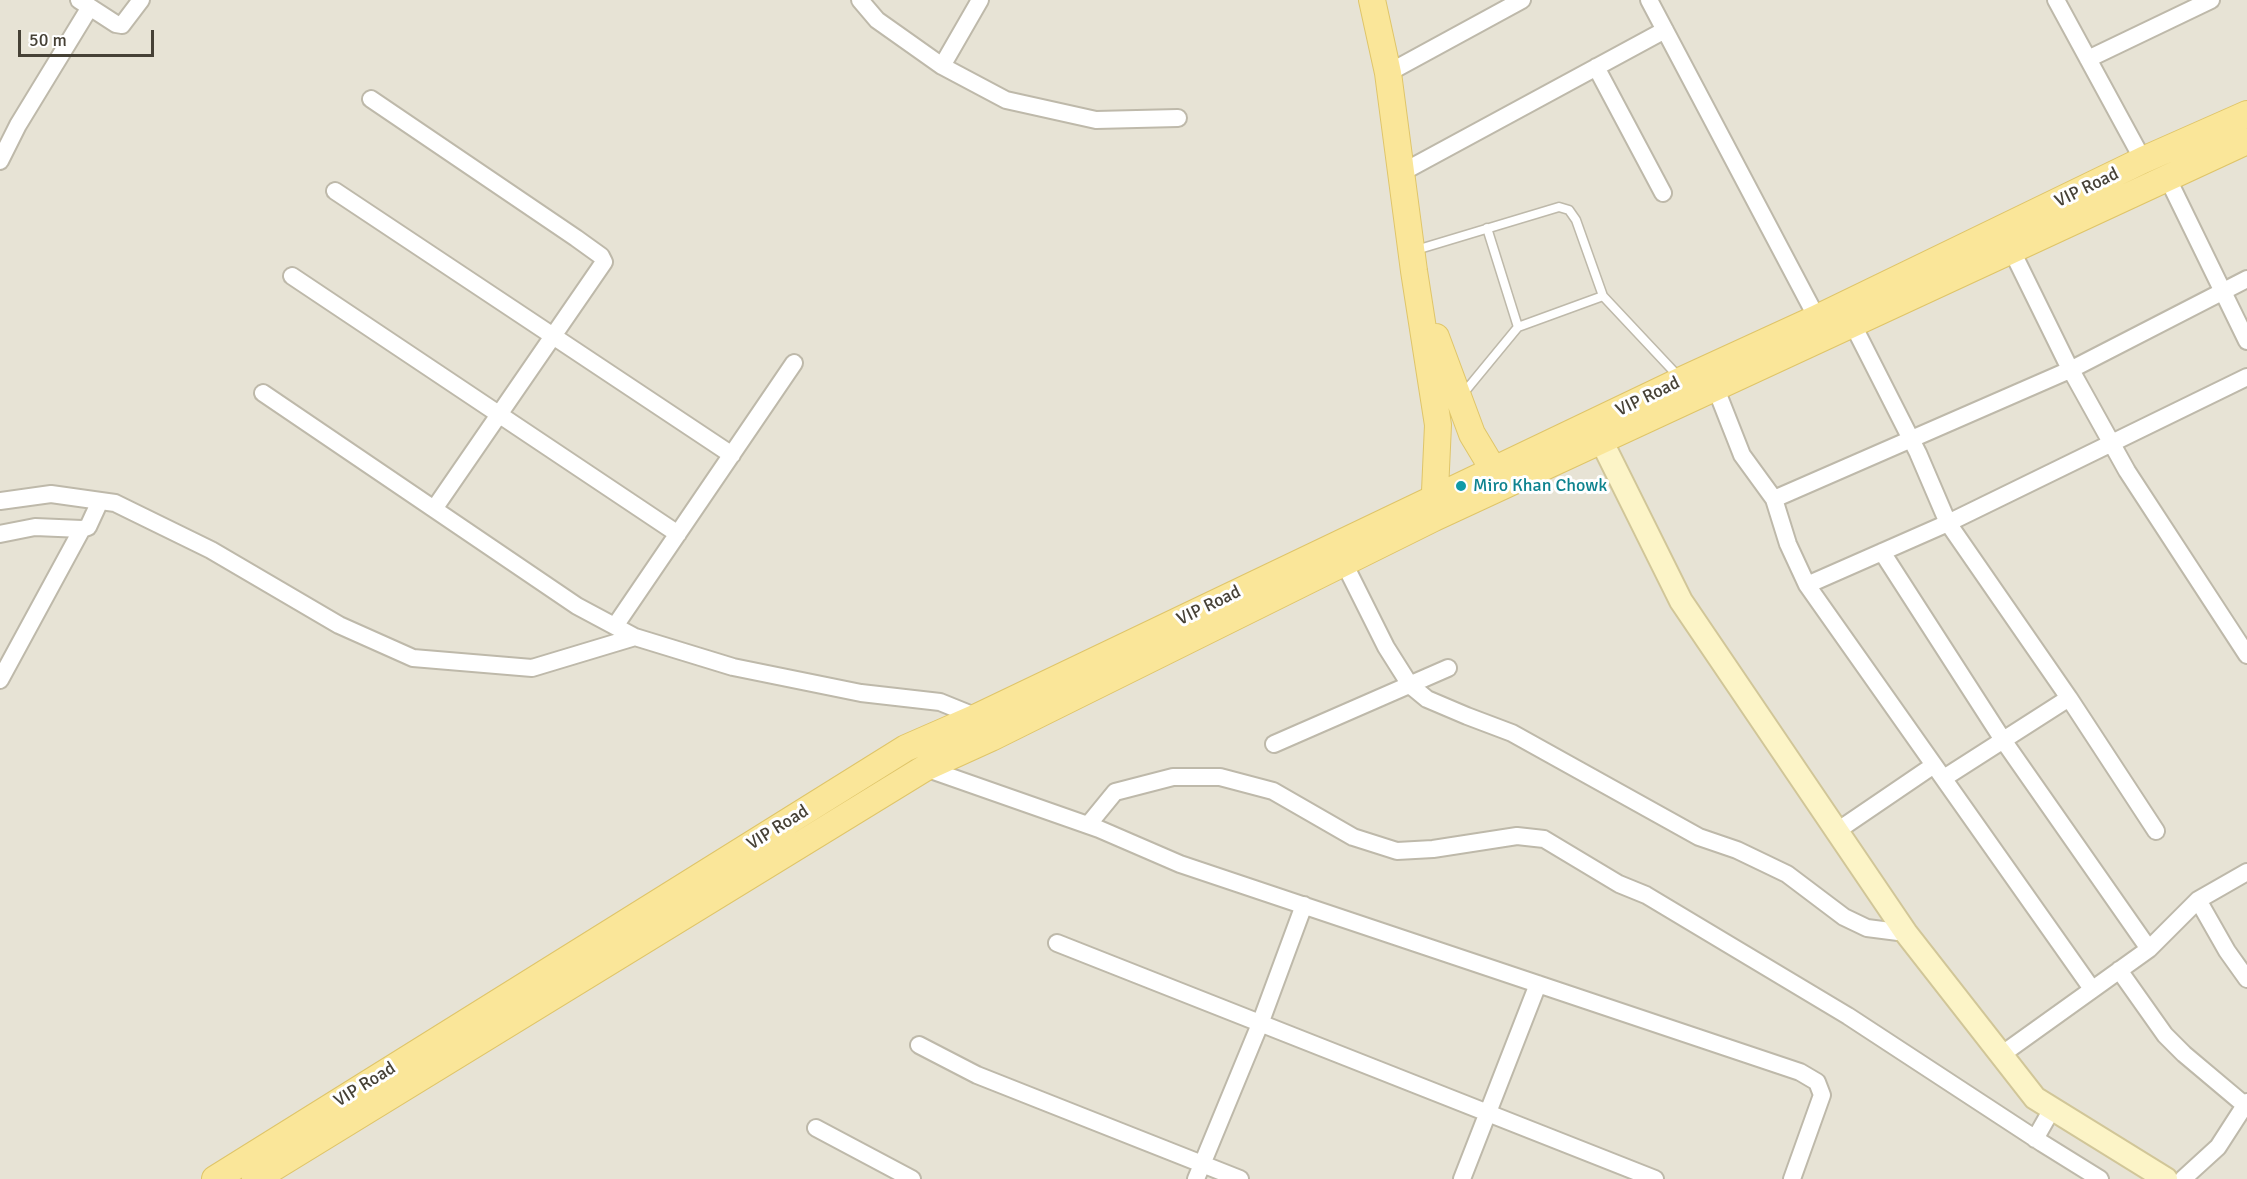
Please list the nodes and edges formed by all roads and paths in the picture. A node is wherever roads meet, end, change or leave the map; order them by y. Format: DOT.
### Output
graph roads {
  1 [pos="141,0"];
  2 [pos="860,0"];
  3 [pos="980,0"];
  4 [pos="1372,0"];
  5 [pos="1522,0"];
  6 [pos="1649,0"];
  7 [pos="2056,0"];
  8 [pos="2211,0"];
  9 [pos="84,4"];
  10 [pos="1665,30"];
  11 [pos="2088,59"];
  12 [pos="942,66"];
  13 [pos="1596,67"];
  14 [pos="1388,73"];
  15 [pos="371,99"];
  16 [pos="1178,118"];
  17 [pos="2243,129"];
  18 [pos="2143,160"];
  19 [pos="0,161"];
  20 [pos="1401,173"];
  21 [pos="2167,177"];
  22 [pos="335,191"];
  23 [pos="1662,193"];
  24 [pos="1487,228"];
  25 [pos="2012,249"];
  26 [pos="1413,262"];
  27 [pos="292,276"];
  28 [pos="2247,279"];
  29 [pos="2222,291"];
  30 [pos="1603,296"];
  31 [pos="1817,318"];
  32 [pos="1852,323"];
  33 [pos="1518,327"];
  34 [pos="553,336"];
  35 [pos="2247,341"];
  36 [pos="794,363"];
  37 [pos="2072,369"];
  38 [pos="2247,377"];
  39 [pos="1682,380"];
  40 [pos="1716,389"];
  41 [pos="263,393"];
  42 [pos="1458,400"];
  43 [pos="498,414"];
  44 [pos="1596,433"];
  45 [pos="1911,440"];
  46 [pos="2111,442"];
  47 [pos="732,455"];
  48 [pos="1498,478"];
  49 [pos="1774,500"];
  50 [pos="0,501"];
  51 [pos="100,501"];
  52 [pos="434,509"];
  53 [pos="1434,509"];
  54 [pos="1948,523"];
  55 [pos="82,529"];
  56 [pos="0,534"];
  57 [pos="678,534"];
  58 [pos="1882,552"];
  59 [pos="1344,563"];
  60 [pos="1807,585"];
  61 [pos="615,626"];
  62 [pos="635,637"];
  63 [pos="2247,655"];
  64 [pos="1448,668"];
  65 [pos="0,680"];
  66 [pos="1410,685"];
  67 [pos="2069,698"];
  68 [pos="984,728"];
  69 [pos="2003,740"];
  70 [pos="1274,744"];
  71 [pos="925,768"];
  72 [pos="1939,772"];
  73 [pos="1088,825"];
  74 [pos="1837,831"];
  75 [pos="2156,831"];
  76 [pos="2247,872"];
  77 [pos="2198,900"];
  78 [pos="1304,905"];
  79 [pos="1906,933"];
  80 [pos="1057,943"];
  81 [pos="2149,949"];
  82 [pos="2119,970"];
  83 [pos="2247,979"];
  84 [pos="1538,984"];
  85 [pos="2092,989"];
  86 [pos="1260,1024"];
  87 [pos="919,1045"];
  88 [pos="2001,1054"];
  89 [pos="2246,1105"];
  90 [pos="2052,1109"];
  91 [pos="1488,1113"];
  92 [pos="816,1128"];
  93 [pos="2034,1138"];
  94 [pos="1199,1171"];
  95 [pos="215,1179"];
  96 [pos="255,1179"];
  97 [pos="912,1179"];
  98 [pos="1240,1179"];
  99 [pos="1462,1179"];
  100 [pos="1655,1179"];
  101 [pos="1792,1179"];
  102 [pos="2100,1179"];
  103 [pos="2166,1179"];
  104 [pos="2183,1179"];
  1 -- 9 [label="street"];
  2 -- 12 [label="street"];
  3 -- 12 [label="street"];
  4 -- 14 [label="main road"];
  5 -- 14 [label="street"];
  6 -- 10 [label="street"];
  7 -- 11 [label="street"];
  8 -- 11 [label="street"];
  9 -- 19 [label="street"];
  10 -- 13 [label="street"];
  10 -- 31 [label="street"];
  11 -- 18 [label="street"];
  12 -- 16 [label="street"];
  13 -- 20 [label="street"];
  13 -- 23 [label="street"];
  14 -- 20 [label="main road"];
  15 -- 34 [label="street"];
  17 -- 18 [label="main road, VIP Road"];
  17 -- 21 [label="main road, VIP Road"];
  18 -- 31 [label="main road, VIP Road"];
  20 -- 26 [label="main road"];
  21 -- 25 [label="main road, VIP Road"];
  21 -- 29 [label="street"];
  22 -- 34 [label="street"];
  24 -- 26 [label="lane"];
  24 -- 30 [label="lane"];
  24 -- 33 [label="lane"];
  25 -- 32 [label="main road, VIP Road"];
  25 -- 37 [label="street"];
  26 -- 42 [label="main road"];
  26 -- 53 [label="main road"];
  27 -- 43 [label="street"];
  28 -- 29 [label="street"];
  29 -- 35 [label="street"];
  29 -- 37 [label="street"];
  30 -- 33 [label="lane"];
  30 -- 39 [label="lane"];
  31 -- 39 [label="main road, VIP Road"];
  32 -- 40 [label="main road, VIP Road"];
  32 -- 45 [label="street"];
  33 -- 42 [label="lane"];
  34 -- 43 [label="street"];
  34 -- 47 [label="street"];
  36 -- 47 [label="street"];
  37 -- 45 [label="street"];
  37 -- 46 [label="street"];
  38 -- 46 [label="street"];
  39 -- 44 [label="main road, VIP Road"];
  40 -- 44 [label="main road, VIP Road"];
  40 -- 49 [label="street"];
  41 -- 52 [label="street"];
  42 -- 48 [label="main road"];
  43 -- 52 [label="street"];
  43 -- 57 [label="street"];
  44 -- 48 [label="main road, VIP Road"];
  44 -- 74 [label="main road"];
  45 -- 49 [label="street"];
  45 -- 54 [label="street"];
  46 -- 54 [label="street"];
  46 -- 63 [label="street"];
  47 -- 57 [label="street"];
  48 -- 53 [label="main road, VIP Road"];
  49 -- 60 [label="street"];
  50 -- 51 [label="street"];
  51 -- 55 [label="street"];
  51 -- 62 [label="street"];
  52 -- 61 [label="street"];
  53 -- 59 [label="main road, VIP Road"];
  53 -- 68 [label="main road, VIP Road"];
  54 -- 58 [label="street"];
  54 -- 67 [label="street"];
  55 -- 56 [label="street"];
  55 -- 65 [label="street"];
  57 -- 61 [label="street"];
  58 -- 60 [label="street"];
  58 -- 69 [label="street"];
  59 -- 66 [label="street"];
  59 -- 68 [label="main road, VIP Road"];
  60 -- 72 [label="street"];
  61 -- 62 [label="street"];
  62 -- 68 [label="street"];
  64 -- 66 [label="street"];
  66 -- 70 [label="street"];
  66 -- 79 [label="street"];
  67 -- 69 [label="street"];
  67 -- 75 [label="street"];
  68 -- 71 [label="main road, VIP Road"];
  68 -- 95 [label="main road, VIP Road"];
  69 -- 72 [label="street"];
  69 -- 81 [label="street"];
  71 -- 73 [label="street"];
  71 -- 96 [label="main road, VIP Road"];
  72 -- 74 [label="street"];
  72 -- 85 [label="street"];
  73 -- 78 [label="street"];
  73 -- 93 [label="street"];
  74 -- 79 [label="main road"];
  76 -- 77 [label="street"];
  77 -- 81 [label="street"];
  77 -- 83 [label="street"];
  78 -- 84 [label="street"];
  78 -- 86 [label="street"];
  79 -- 88 [label="main road"];
  80 -- 86 [label="street"];
  81 -- 82 [label="street"];
  82 -- 85 [label="street"];
  82 -- 89 [label="street"];
  84 -- 91 [label="street"];
  84 -- 101 [label="street"];
  85 -- 88 [label="street"];
  86 -- 91 [label="street"];
  86 -- 94 [label="street"];
  87 -- 94 [label="street"];
  88 -- 90 [label="main road"];
  89 -- 104 [label="street"];
  90 -- 93 [label="street"];
  90 -- 103 [label="main road"];
  91 -- 99 [label="street"];
  91 -- 100 [label="street"];
  92 -- 97 [label="street"];
  93 -- 102 [label="street"];
  94 -- 98 [label="street"];
}
